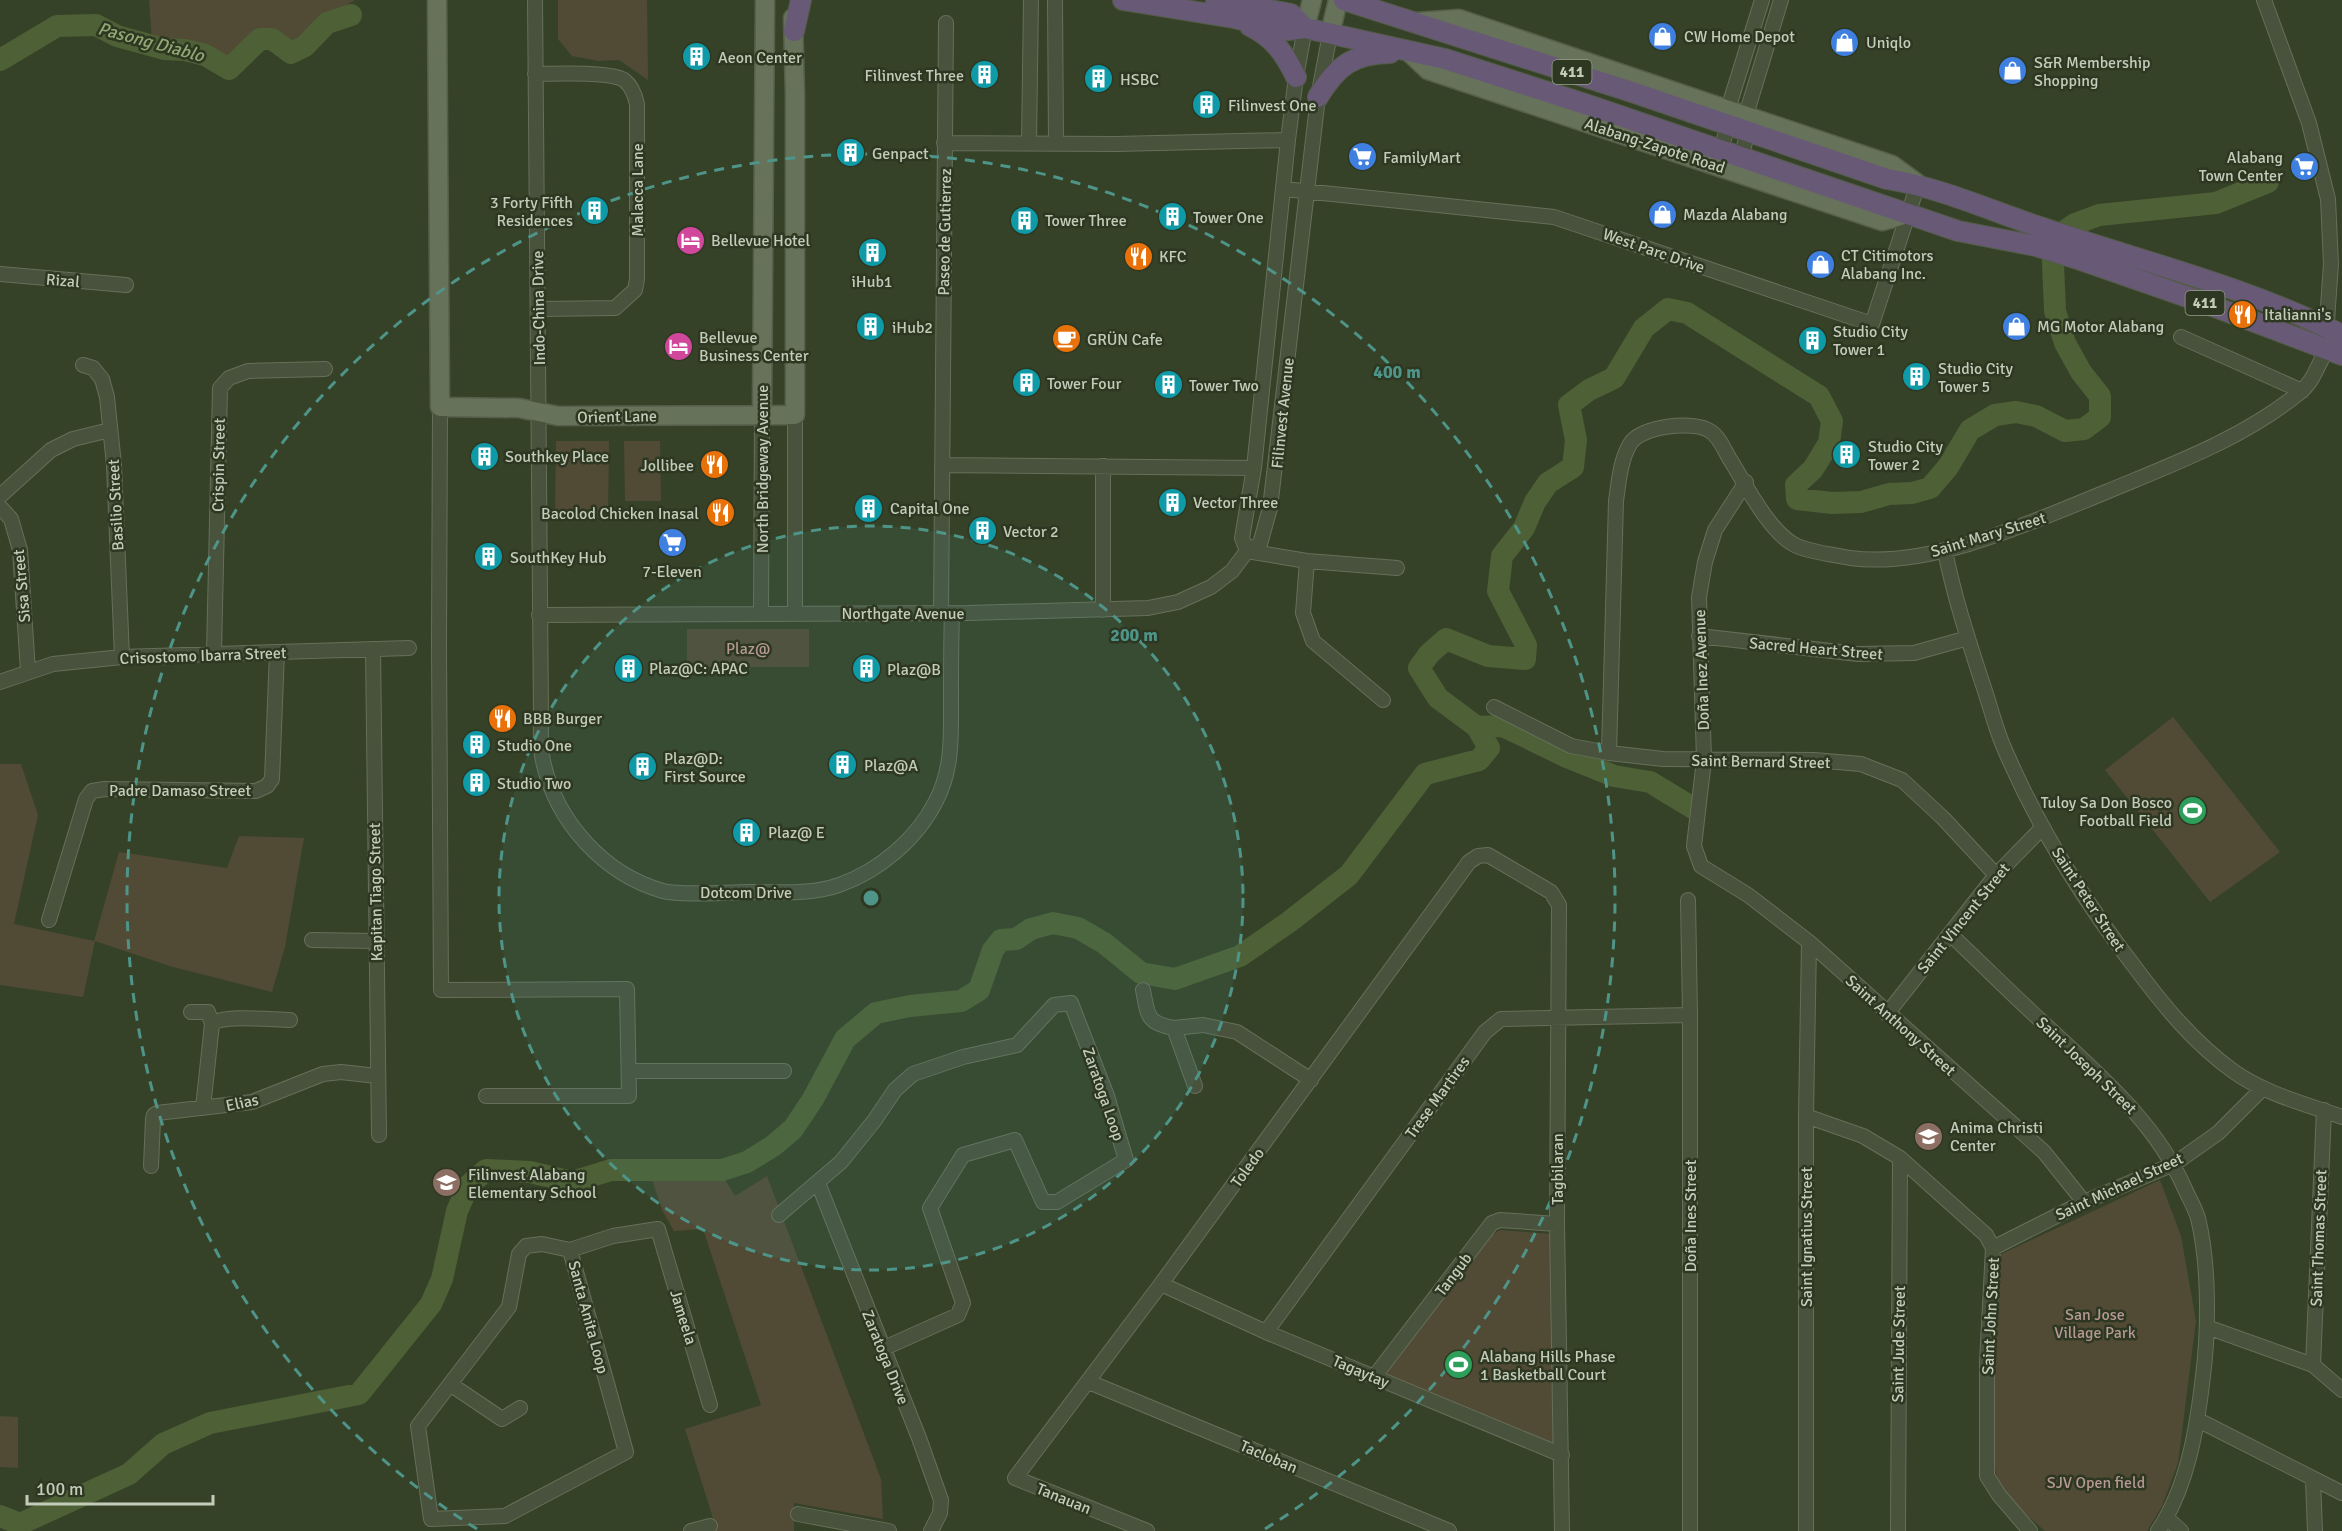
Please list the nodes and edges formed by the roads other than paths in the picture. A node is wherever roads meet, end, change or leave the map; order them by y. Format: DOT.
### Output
graph roads {
  1 [pos="437,0"];
  2 [pos="535,0"];
  3 [pos="755,0"];
  4 [pos="765,0"];
  5 [pos="792,0"];
  6 [pos="801,0"];
  7 [pos="1031,0"];
  8 [pos="1055,0"];
  9 [pos="1124,0"];
  10 [pos="1216,0"];
  11 [pos="1312,0"];
  12 [pos="1338,0"];
  13 [pos="1344,0"];
  14 [pos="1395,0"];
  15 [pos="1762,0"];
  16 [pos="1781,0"];
  17 [pos="2264,0"];
  18 [pos="1234,18"];
  19 [pos="1415,22"];
  20 [pos="946,23"];
  21 [pos="763,25"];
  22 [pos="1305,28"];
  23 [pos="794,31"];
  24 [pos="1330,34"];
  25 [pos="1409,52"];
  26 [pos="535,74"];
  27 [pos="1296,77"];
  28 [pos="1318,97"];
  29 [pos="1738,120"];
  30 [pos="1288,140"];
  31 [pos="1056,142"];
  32 [pos="944,143"];
  33 [pos="1029,143"];
  34 [pos="1720,151"];
  35 [pos="1741,158"];
  36 [pos="1918,184"];
  37 [pos="1284,189"];
  38 [pos="1307,192"];
  39 [pos="1908,214"];
  40 [pos="2039,237"];
  41 [pos="0,274"];
  42 [pos="126,285"];
  43 [pos="539,309"];
  44 [pos="2181,337"];
  45 [pos="2336,338"];
  46 [pos="83,364"];
  47 [pos="325,369"];
  48 [pos="2302,391"];
  49 [pos="440,406"];
  50 [pos="539,413"];
  51 [pos="762,415"];
  52 [pos="795,415"];
  53 [pos="110,430"];
  54 [pos="942,465"];
  55 [pos="1103,466"];
  56 [pos="1254,468"];
  57 [pos="1746,483"];
  58 [pos="0,496"];
  59 [pos="0,507"];
  60 [pos="1247,551"];
  61 [pos="1945,551"];
  62 [pos="1307,561"];
  63 [pos="1397,568"];
  64 [pos="1103,610"];
  65 [pos="946,613"];
  66 [pos="761,614"];
  67 [pos="795,614"];
  68 [pos="539,615"];
  69 [pos="1699,636"];
  70 [pos="1968,638"];
  71 [pos="409,648"];
  72 [pos="373,649"];
  73 [pos="277,652"];
  74 [pos="214,653"];
  75 [pos="122,657"];
  76 [pos="28,671"];
  77 [pos="0,682"];
  78 [pos="1383,700"];
  79 [pos="1494,707"];
  80 [pos="1609,753"];
  81 [pos="1704,760"];
  82 [pos="2043,827"];
  83 [pos="1478,855"];
  84 [pos="1701,866"];
  85 [pos="1995,875"];
  86 [pos="1688,900"];
  87 [pos="50,920"];
  88 [pos="1950,933"];
  89 [pos="312,940"];
  90 [pos="376,941"];
  91 [pos="1809,942"];
  92 [pos="1143,990"];
  93 [pos="191,1012"];
  94 [pos="1887,1014"];
  95 [pos="1690,1016"];
  96 [pos="1557,1019"];
  97 [pos="290,1020"];
  98 [pos="212,1024"];
  99 [pos="1174,1028"];
  100 [pos="629,1071"];
  101 [pos="784,1071"];
  102 [pos="377,1076"];
  103 [pos="1311,1080"];
  104 [pos="1195,1086"];
  105 [pos="2263,1088"];
  106 [pos="486,1096"];
  107 [pos="203,1108"];
  108 [pos="2324,1110"];
  109 [pos="1806,1116"];
  110 [pos="2342,1117"];
  111 [pos="379,1135"];
  112 [pos="1900,1158"];
  113 [pos="2174,1164"];
  114 [pos="151,1166"];
  115 [pos="818,1183"];
  116 [pos="2084,1202"];
  117 [pos="778,1215"];
  118 [pos="1557,1224"];
  119 [pos="1993,1248"];
  120 [pos="570,1250"];
  121 [pos="1161,1284"];
  122 [pos="2207,1327"];
  123 [pos="1266,1332"];
  124 [pos="882,1349"];
  125 [pos="2313,1365"];
  126 [pos="1374,1377"];
  127 [pos="1089,1382"];
  128 [pos="450,1383"];
  129 [pos="2342,1390"];
  130 [pos="710,1405"];
  131 [pos="520,1408"];
  132 [pos="2198,1420"];
  133 [pos="1562,1455"];
  134 [pos="1015,1478"];
  135 [pos="2313,1480"];
  136 [pos="2342,1493"];
  137 [pos="798,1514"];
  138 [pos="505,1516"];
  139 [pos="2167,1518"];
  140 [pos="710,1526"];
  141 [pos="506,1531"];
  142 [pos="691,1531"];
  143 [pos="890,1531"];
  144 [pos="931,1531"];
  145 [pos="1146,1531"];
  146 [pos="1449,1531"];
  147 [pos="1562,1531"];
  148 [pos="1690,1531"];
  149 [pos="1806,1531"];
  150 [pos="1898,1531"];
  151 [pos="2030,1531"];
  152 [pos="2158,1531"];
  153 [pos="2181,1531"];
  154 [pos="2315,1531"];
  1 -- 49 [label="main road"];
  2 -- 26 [label="street, Indo-China Drive"];
  3 -- 21 [label="main road"];
  4 -- 21 [label="main road, North Bridgeway Avenue"];
  5 -- 23 [label="main road, North Bridgeway Avenue"];
  6 -- 23 [label="highway"];
  7 -- 33 [label="street"];
  8 -- 31 [label="street"];
  9 -- 18 [label="highway, Alabang-Zapote Road / 411"];
  10 -- 22 [label="highway"];
  11 -- 22 [label="main road, Filinvest Avenue"];
  12 -- 24 [label="main road, Filinvest Avenue"];
  13 -- 19 [label="highway, Alabang-Zapote Road / 411"];
  14 -- 19 [label="highway"];
  15 -- 29 [label="street"];
  16 -- 29 [label="street"];
  17 -- 45 [label="street"];
  18 -- 22 [label="highway, Alabang-Zapote Road / 411"];
  18 -- 27 [label="highway"];
  19 -- 29 [label="highway, Alabang-Zapote Road / 411"];
  20 -- 32 [label="street, Paseo de Gutierrez"];
  21 -- 51 [label="main road, North Bridgeway Avenue"];
  22 -- 24 [label="highway, Alabang-Zapote Road / 411"];
  22 -- 27 [label="street, Filinvest Avenue"];
  23 -- 52 [label="main road, North Bridgeway Avenue"];
  24 -- 25 [label="highway, Alabang-Zapote Road / 411"];
  24 -- 28 [label="street, Filinvest Avenue"];
  25 -- 28 [label="highway"];
  25 -- 34 [label="highway, Alabang-Zapote Road / 411"];
  25 -- 39 [label="main road, Alabang-Zapote Road / 411"];
  26 -- 43 [label="street, Indo-China Drive"];
  26 -- 43 [label="street, Malacca Lane"];
  27 -- 30 [label="street, Filinvest Avenue"];
  28 -- 38 [label="street, Filinvest Avenue"];
  29 -- 34 [label="street"];
  29 -- 35 [label="street"];
  29 -- 36 [label="highway, Alabang-Zapote Road / 411"];
  30 -- 31 [label="street"];
  30 -- 37 [label="street, Filinvest Avenue"];
  31 -- 33 [label="street"];
  32 -- 33 [label="street"];
  32 -- 54 [label="street, Paseo de Gutierrez"];
  34 -- 35 [label="highway, Alabang-Zapote Road / 411"];
  35 -- 39 [label="highway, Alabang-Zapote Road / 411"];
  36 -- 39 [label="street, West Parc Drive"];
  36 -- 40 [label="highway, Alabang-Zapote Road / 411"];
  37 -- 38 [label="street, West Parc Drive"];
  37 -- 56 [label="street, Filinvest Avenue"];
  38 -- 39 [label="street, West Parc Drive"];
  38 -- 60 [label="street, Filinvest Avenue"];
  39 -- 40 [label="highway, Alabang-Zapote Road / 411"];
  40 -- 45 [label="highway, Alabang-Zapote Road / 411"];
  41 -- 42 [label="street, Rizal"];
  43 -- 50 [label="street, Indo-China Drive"];
  44 -- 48 [label="street"];
  45 -- 48 [label="street, Saint Mary Street"];
  46 -- 53 [label="street, Basilio Street"];
  47 -- 74 [label="street, Crispin Street"];
  48 -- 61 [label="street, Saint Mary Street"];
  49 -- 50 [label="main road, Orient Lane"];
  49 -- 100 [label="street"];
  50 -- 51 [label="main road, Orient Lane"];
  50 -- 68 [label="street, Indo-China Drive"];
  51 -- 52 [label="main road, Orient Lane"];
  51 -- 66 [label="street, North Bridgeway Avenue"];
  52 -- 67 [label="street, North Bridgeway Avenue"];
  53 -- 58 [label="street"];
  53 -- 75 [label="street, Basilio Street"];
  54 -- 55 [label="street"];
  54 -- 65 [label="street, Paseo de Gutierrez"];
  55 -- 56 [label="street"];
  55 -- 64 [label="street"];
  56 -- 60 [label="street, Filinvest Avenue"];
  57 -- 61 [label="street, Saint Mary Street"];
  57 -- 69 [label="street, Doña Inez Avenue"];
  57 -- 80 [label="street, Saint Mary Street"];
  59 -- 76 [label="street, Sisa Street"];
  60 -- 62 [label="street"];
  60 -- 64 [label="street, Northgate Avenue"];
  61 -- 70 [label="street, Saint Peter Street"];
  62 -- 63 [label="street"];
  62 -- 78 [label="street"];
  64 -- 65 [label="street, Northgate Avenue"];
  65 -- 67 [label="street, Northgate Avenue"];
  65 -- 68 [label="street, Dotcom Drive"];
  66 -- 67 [label="street, Northgate Avenue"];
  66 -- 68 [label="street, Northgate Avenue"];
  69 -- 70 [label="street, Sacred Heart Street"];
  69 -- 81 [label="street, Doña Inez Avenue"];
  70 -- 82 [label="street, Saint Peter Street"];
  71 -- 72 [label="street, Crisostomo Ibarra Street"];
  72 -- 73 [label="street, Crisostomo Ibarra Street"];
  72 -- 90 [label="street, Kapitan Tiago Street"];
  73 -- 74 [label="street, Crisostomo Ibarra Street"];
  73 -- 87 [label="street, Padre Damaso Street"];
  74 -- 75 [label="street, Crisostomo Ibarra Street"];
  75 -- 76 [label="street, Crisostomo Ibarra Street"];
  76 -- 77 [label="street, Crisostomo Ibarra Street"];
  79 -- 80 [label="street, Saint Bernard Street"];
  80 -- 81 [label="street, Saint Bernard Street"];
  81 -- 84 [label="street, Doña Inez Avenue"];
  81 -- 85 [label="street, Saint Bernard Street"];
  82 -- 85 [label="street, Saint Vincent Street"];
  82 -- 105 [label="street, Saint Peter Street"];
  83 -- 96 [label="street, Tagbilaran"];
  83 -- 103 [label="street, Toledo"];
  84 -- 91 [label="street, Saint Anthony Street"];
  85 -- 88 [label="street, Saint Vincent Street"];
  86 -- 95 [label="street, Doña Ines Street"];
  88 -- 94 [label="street, Saint Vincent Street"];
  88 -- 113 [label="street, Saint Joseph Street"];
  89 -- 90 [label="street"];
  90 -- 102 [label="street, Kapitan Tiago Street"];
  91 -- 94 [label="street, Saint Anthony Street"];
  91 -- 109 [label="street, Saint Ignatius Street"];
  92 -- 99 [label="street"];
  93 -- 98 [label="street"];
  94 -- 116 [label="street, Saint Anthony Street"];
  95 -- 96 [label="street, Trese Martires"];
  95 -- 148 [label="street, Doña Ines Street"];
  96 -- 118 [label="street, Tagbilaran"];
  96 -- 123 [label="street, Trese Martires"];
  97 -- 98 [label="street"];
  98 -- 107 [label="street"];
  99 -- 103 [label="street"];
  99 -- 104 [label="street"];
  100 -- 101 [label="street"];
  100 -- 106 [label="street"];
  102 -- 107 [label="street, Elias"];
  102 -- 111 [label="street, Kapitan Tiago Street"];
  103 -- 121 [label="street, Toledo"];
  105 -- 108 [label="street, Saint Peter Street"];
  105 -- 113 [label="street, Saint Michael Street"];
  107 -- 114 [label="street, Elias"];
  108 -- 110 [label="street, Saint Peter Street"];
  108 -- 125 [label="street, Saint Thomas Street"];
  109 -- 112 [label="street, Saint John Street"];
  109 -- 149 [label="street, Saint Ignatius Street"];
  112 -- 119 [label="street, Saint John Street"];
  112 -- 150 [label="street, Saint Jude Street"];
  113 -- 116 [label="street, Saint Michael Street"];
  113 -- 122 [label="street, Saint Joseph Street"];
  115 -- 117 [label="street, Zaratoga Loop"];
  115 -- 124 [label="street, Zaratoga Drive"];
  115 -- 124 [label="street, Zaratoga Loop"];
  116 -- 119 [label="street, Saint Michael Street"];
  118 -- 126 [label="street, Tangub"];
  118 -- 133 [label="street, Tagbilaran"];
  119 -- 151 [label="street, Saint John Street"];
  120 -- 128 [label="street, Santa Anita Loop"];
  120 -- 130 [label="street, Jameela"];
  120 -- 138 [label="street, Santa Anita Loop"];
  121 -- 123 [label="street, Tagaytay"];
  121 -- 127 [label="street, Toledo"];
  122 -- 125 [label="street"];
  122 -- 132 [label="street, Saint Joseph Street"];
  123 -- 126 [label="street, Tagaytay"];
  124 -- 144 [label="street, Zaratoga Drive"];
  125 -- 129 [label="street"];
  126 -- 133 [label="street, Tagaytay"];
  127 -- 134 [label="street, Toledo"];
  127 -- 146 [label="street, Tacloban"];
  128 -- 131 [label="street"];
  128 -- 138 [label="street, Santa Anita Loop"];
  132 -- 135 [label="street"];
  132 -- 139 [label="street, Saint Joseph Street"];
  133 -- 147 [label="street, Tagbilaran"];
  134 -- 145 [label="street, Tanauan"];
  135 -- 136 [label="street"];
  135 -- 154 [label="street"];
  137 -- 143 [label="street"];
  138 -- 141 [label="street"];
  139 -- 152 [label="street, Saint Joseph Street"];
  139 -- 153 [label="street"];
  140 -- 142 [label="street"];
}
